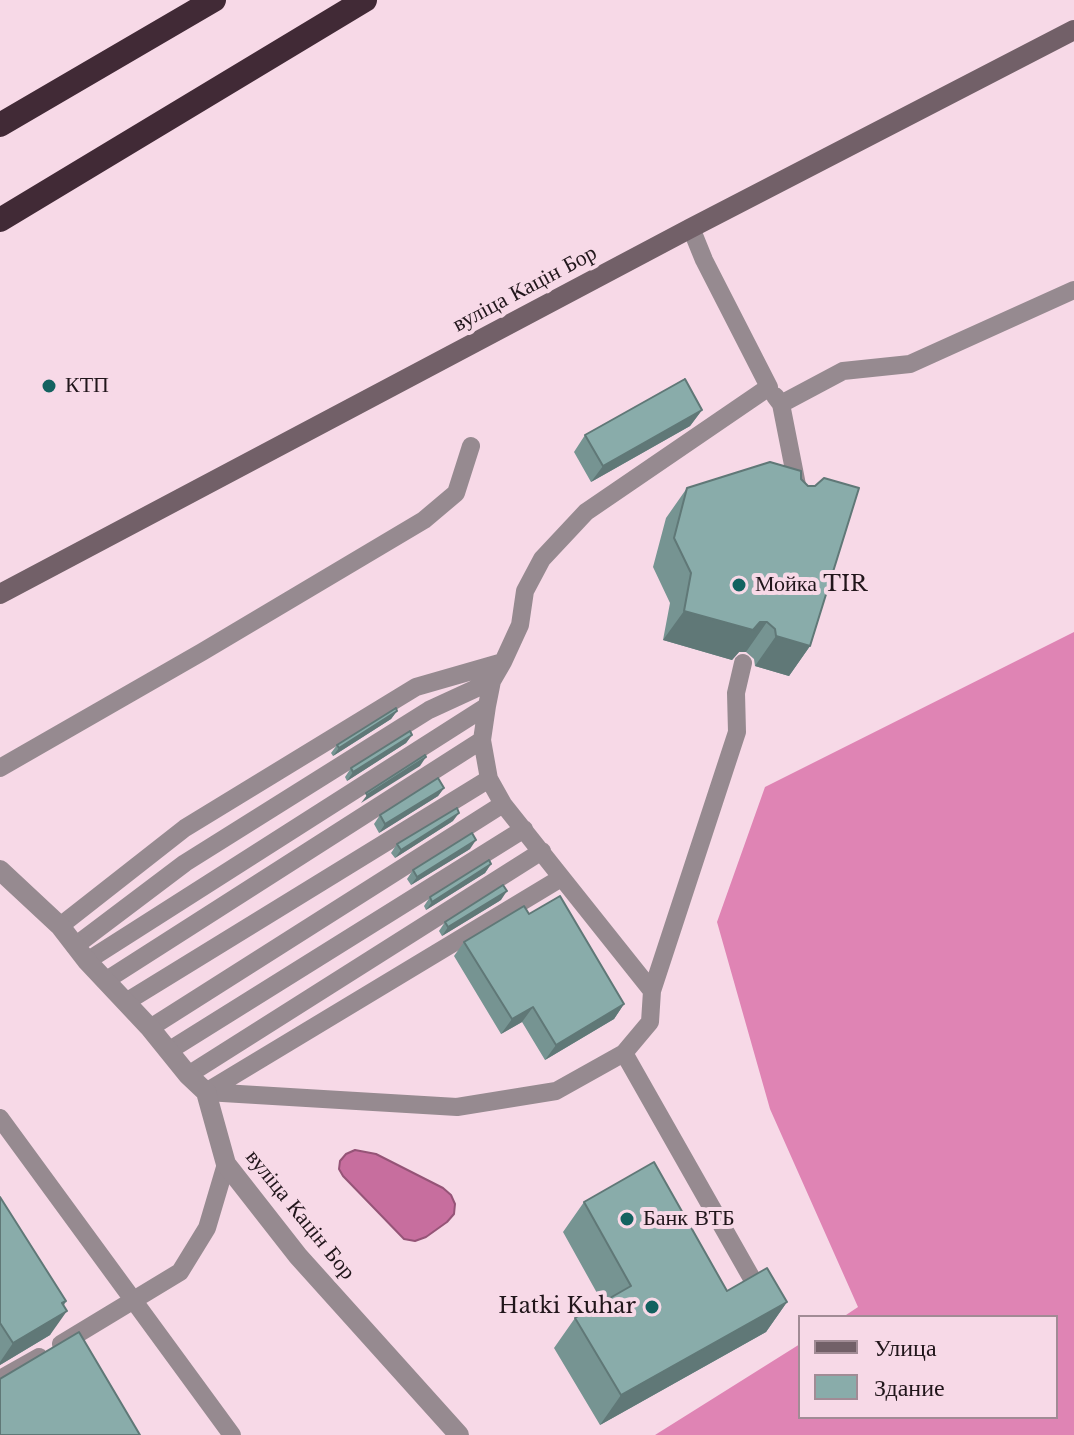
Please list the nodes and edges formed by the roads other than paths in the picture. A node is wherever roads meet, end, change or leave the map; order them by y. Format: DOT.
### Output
graph roads {
  1 [pos="214,0"];
  2 [pos="365,0"];
  3 [pos="1074,30"];
  4 [pos="0,125"];
  5 [pos="0,220"];
  6 [pos="691,228"];
  7 [pos="1074,290"];
  8 [pos="769,387"];
  9 [pos="781,404"];
  10 [pos="471,446"];
  11 [pos="791,505"];
  12 [pos="0,594"];
  13 [pos="503,662"];
  14 [pos="743,663"];
  15 [pos="492,681"];
  16 [pos="487,706"];
  17 [pos="482,740"];
  18 [pos="0,768"];
  19 [pos="489,779"];
  20 [pos="503,804"];
  21 [pos="524,829"];
  22 [pos="542,851"];
  23 [pos="0,870"];
  24 [pos="561,878"];
  25 [pos="60,926"];
  26 [pos="81,954"];
  27 [pos="105,981"];
  28 [pos="652,991"];
  29 [pos="126,1002"];
  30 [pos="150,1028"];
  31 [pos="170,1050"];
  32 [pos="624,1053"];
  33 [pos="188,1075"];
  34 [pos="206,1092"];
  35 [pos="0,1118"];
  36 [pos="226,1164"];
  37 [pos="135,1299"];
  38 [pos="773,1317"];
  39 [pos="0,1379"];
  40 [pos="232,1435"];
  41 [pos="459,1435"];
  1 -- 4 [label="highway"];
  2 -- 5 [label="highway"];
  3 -- 6 [label="main road, вуліца Кацін Бор"];
  6 -- 8 [label="lane"];
  6 -- 12 [label="main road, вуліца Кацін Бор"];
  7 -- 9 [label="lane"];
  8 -- 9 [label="lane"];
  8 -- 13 [label="lane"];
  9 -- 11 [label="lane"];
  10 -- 18 [label="lane"];
  13 -- 15 [label="lane"];
  13 -- 25 [label="lane"];
  14 -- 28 [label="lane"];
  15 -- 16 [label="lane"];
  15 -- 26 [label="lane"];
  16 -- 17 [label="lane"];
  16 -- 26 [label="lane"];
  17 -- 19 [label="lane"];
  17 -- 27 [label="lane"];
  19 -- 20 [label="lane"];
  19 -- 29 [label="lane"];
  20 -- 21 [label="lane"];
  20 -- 30 [label="lane"];
  21 -- 22 [label="lane"];
  21 -- 31 [label="lane"];
  22 -- 24 [label="lane"];
  22 -- 33 [label="lane"];
  23 -- 25 [label="street"];
  24 -- 28 [label="lane"];
  24 -- 34 [label="lane"];
  25 -- 26 [label="street"];
  26 -- 27 [label="street"];
  27 -- 29 [label="street"];
  28 -- 32 [label="lane"];
  29 -- 30 [label="street"];
  30 -- 31 [label="street"];
  31 -- 33 [label="street"];
  32 -- 34 [label="lane"];
  32 -- 38 [label="lane"];
  33 -- 34 [label="street"];
  34 -- 36 [label="street, вуліца Кацін Бор"];
  35 -- 37 [label="lane"];
  36 -- 37 [label="lane"];
  36 -- 41 [label="street, вуліца Кацін Бор"];
  37 -- 39 [label="lane"];
  37 -- 40 [label="lane"];
}
